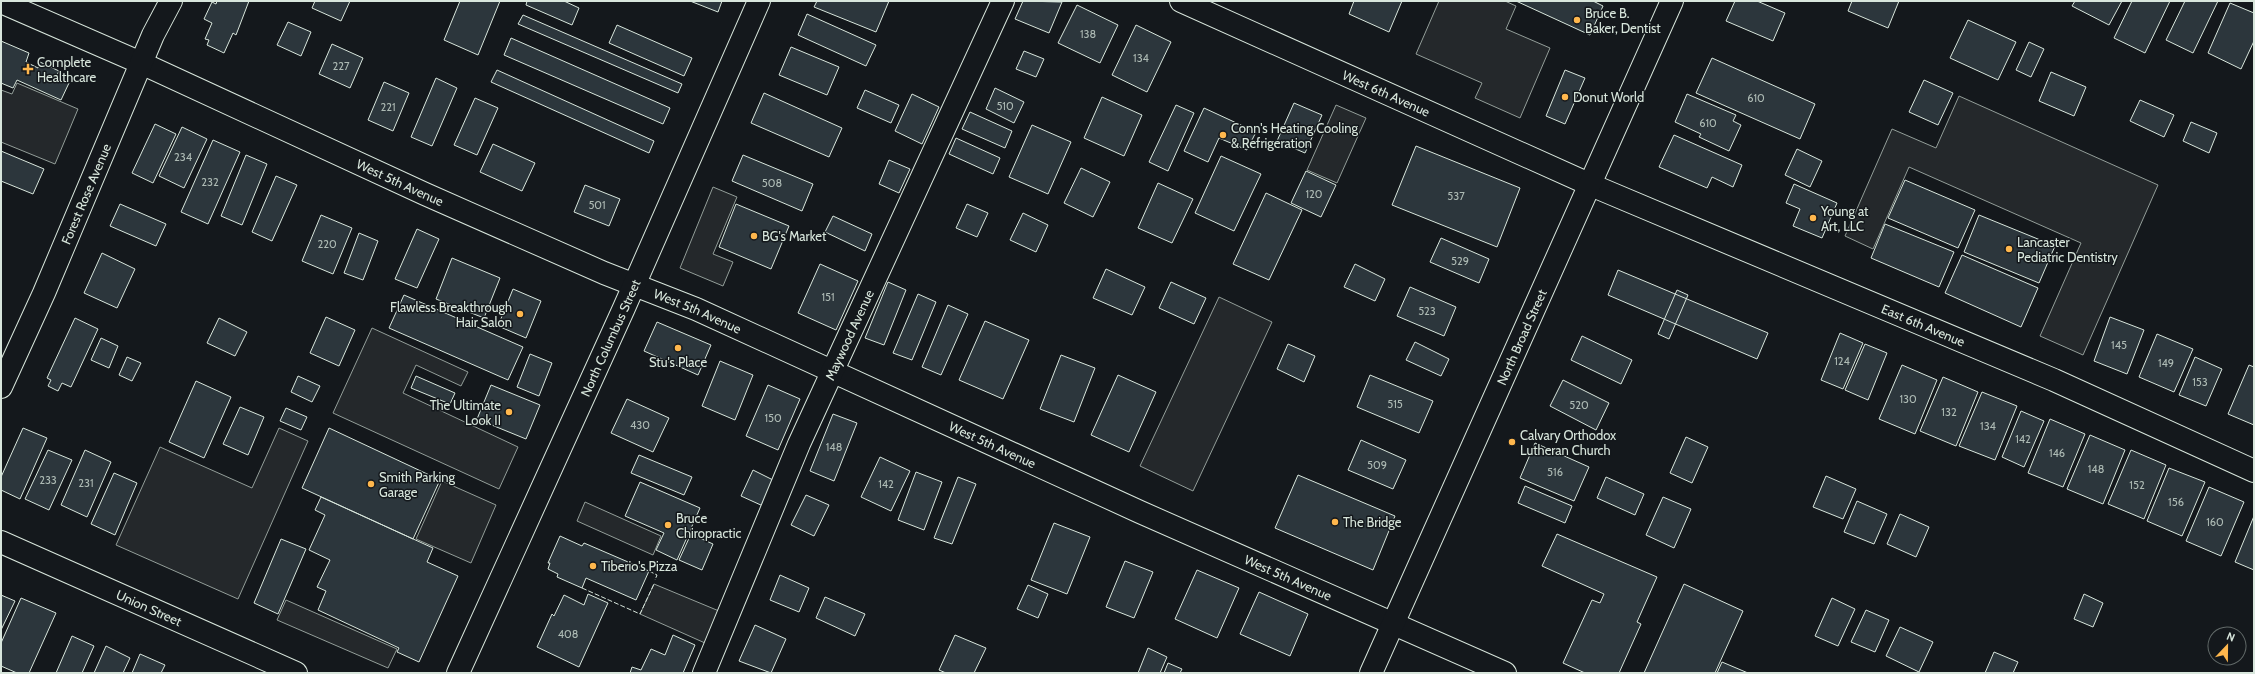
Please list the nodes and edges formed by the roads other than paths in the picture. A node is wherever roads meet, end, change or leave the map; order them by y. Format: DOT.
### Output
graph roads {
  1 [pos="171,1"];
  2 [pos="759,1"];
  3 [pos="1003,1"];
  4 [pos="1181,1"];
  5 [pos="1672,1"];
  6 [pos="1,2"];
  7 [pos="141,63"];
  8 [pos="1591,185"];
  9 [pos="634,284"];
  10 [pos="832,372"];
  11 [pos="1,387"];
  12 [pos="2254,472"];
  13 [pos="1,542"];
  14 [pos="1393,623"];
  15 [pos="296,673"];
  16 [pos="458,673"];
  17 [pos="704,673"];
  18 [pos="1371,673"];
  19 [pos="1505,673"];
  1 -- 7 [label="street, Forest Rose Avenue"];
  2 -- 9 [label="street, North Columbus Street"];
  3 -- 10 [label="street, Maywood Avenue"];
  4 -- 8 [label="street, West 6th Avenue"];
  5 -- 8 [label="street, North Broad Street"];
  6 -- 7 [label="street, West 5th Avenue"];
  7 -- 9 [label="street, West 5th Avenue"];
  7 -- 11 [label="street, Forest Rose Avenue"];
  8 -- 12 [label="street, East 6th Avenue"];
  8 -- 14 [label="street, North Broad Street"];
  9 -- 10 [label="street, West 5th Avenue"];
  9 -- 16 [label="street, North Columbus Street"];
  10 -- 14 [label="street, West 5th Avenue"];
  10 -- 17 [label="street, Maywood Avenue"];
  13 -- 15 [label="street, Union Street"];
  14 -- 18 [label="street, North Broad Street"];
  14 -- 19 [label="street, West 5th Avenue"];
}
